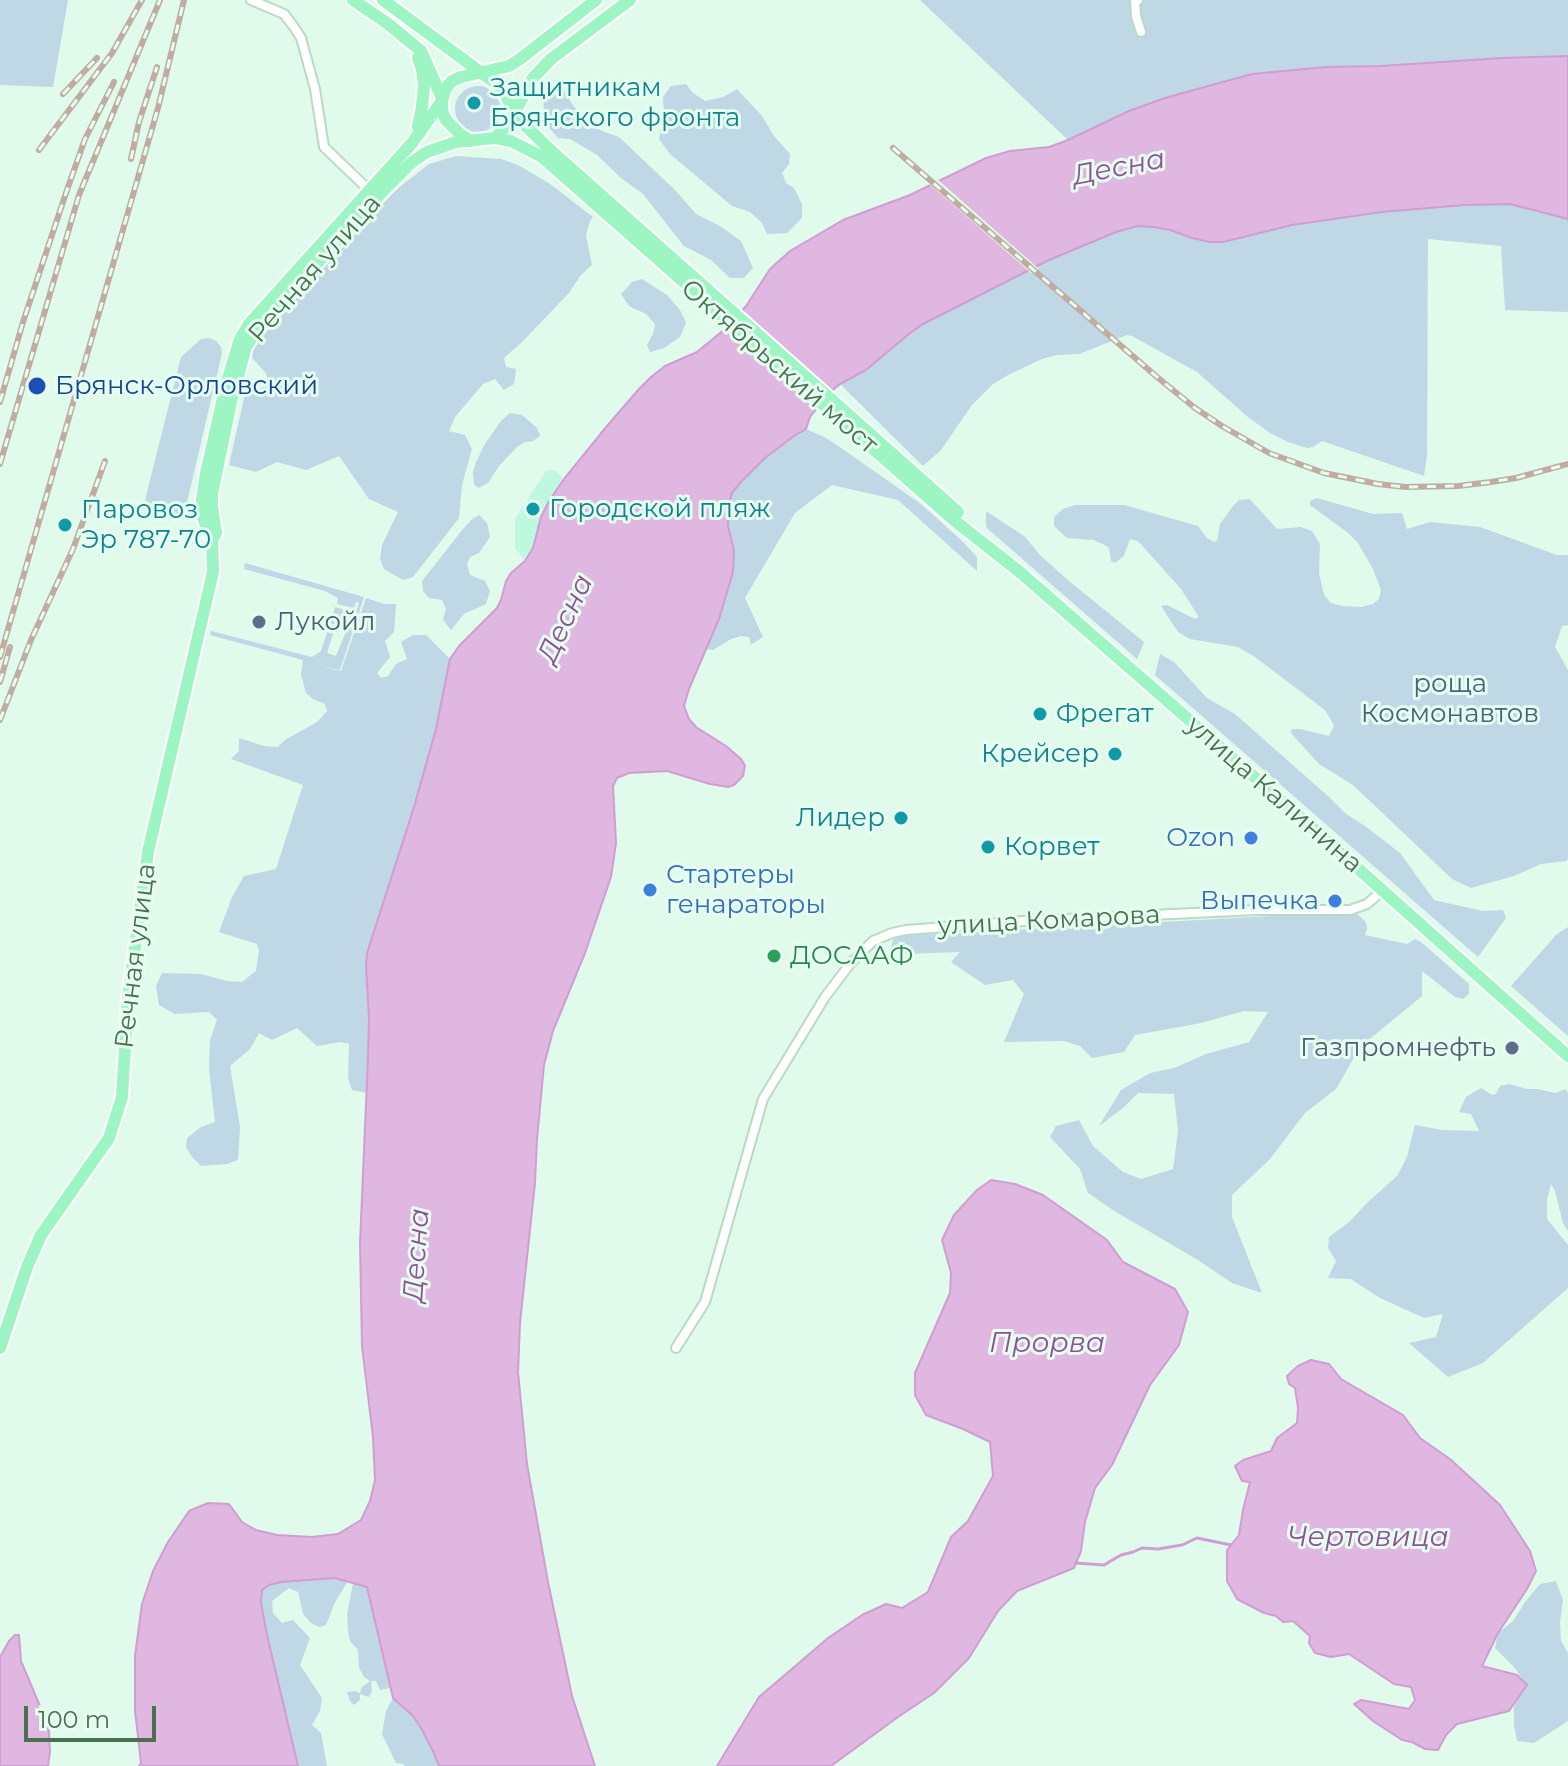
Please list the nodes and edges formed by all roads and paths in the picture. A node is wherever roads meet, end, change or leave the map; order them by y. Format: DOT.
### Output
graph roads {
  1 [pos="251,0"];
  2 [pos="353,0"];
  3 [pos="383,0"];
  4 [pos="596,0"];
  5 [pos="630,0"];
  6 [pos="1138,0"];
  7 [pos="387,23"];
  8 [pos="1141,32"];
  9 [pos="481,73"];
  10 [pos="442,99"];
  11 [pos="514,110"];
  12 [pos="420,134"];
  13 [pos="495,138"];
  14 [pos="470,141"];
  15 [pos="370,191"];
  16 [pos="607,208"];
  17 [pos="958,518"];
  18 [pos="212,540"];
  19 [pos="1383,890"];
  20 [pos="1568,1056"];
  21 [pos="0,1348"];
  22 [pos="676,1348"];
  1 -- 15 [label="street"];
  2 -- 7 [label="main road"];
  3 -- 9 [label="main road"];
  4 -- 9 [label="main road"];
  5 -- 11 [label="main road"];
  6 -- 8 [label="street"];
  7 -- 10 [label="main road"];
  7 -- 12 [label="main road"];
  9 -- 10 [label="main road"];
  9 -- 11 [label="main road"];
  10 -- 12 [label="main road, Речная улица"];
  10 -- 14 [label="main road"];
  11 -- 13 [label="main road"];
  11 -- 16 [label="main road"];
  12 -- 15 [label="main road, Речная улица"];
  13 -- 14 [label="main road"];
  13 -- 16 [label="main road"];
  14 -- 18 [label="main road, Речная улица"];
  15 -- 18 [label="main road, Речная улица"];
  16 -- 17 [label="main road, Октябрьский мост"];
  17 -- 19 [label="main road, улица Калинина"];
  18 -- 21 [label="main road, Речная улица"];
  19 -- 20 [label="main road"];
  19 -- 22 [label="street, улица Комарова"];
}
